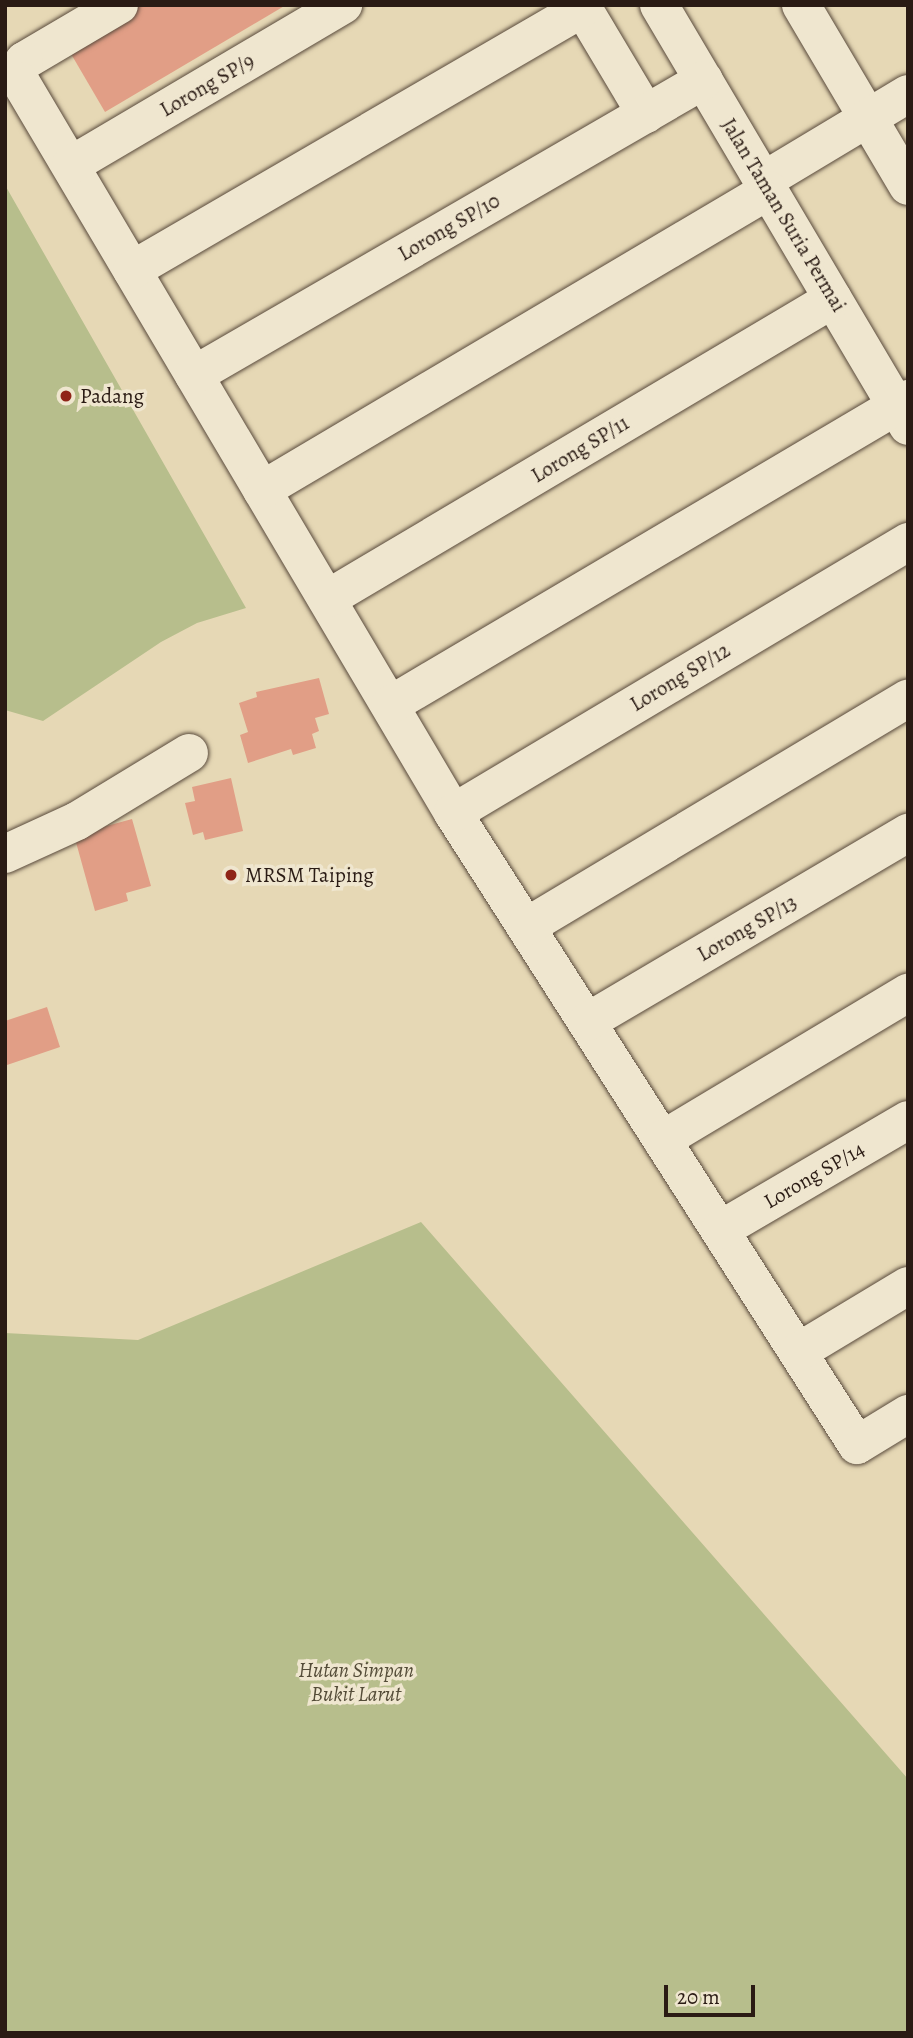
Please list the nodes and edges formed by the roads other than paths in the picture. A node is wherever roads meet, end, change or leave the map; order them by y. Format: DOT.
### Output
graph roads {
  1 [pos="119,5"];
  2 [pos="343,5"];
  3 [pos="659,5"];
  4 [pos="801,5"];
  5 [pos="582,7"];
  6 [pos="704,80"];
  7 [pos="908,94"];
  8 [pos="646,114"];
  9 [pos="868,118"];
  10 [pos="71,165"];
  11 [pos="766,186"];
  12 [pos="908,186"];
  13 [pos="132,270"];
  14 [pos="833,299"];
  15 [pos="194,375"];
  16 [pos="904,410"];
  17 [pos="262,489"];
  18 [pos="908,542"];
  19 [pos="327,599"];
  20 [pos="908,698"];
  21 [pos="390,705"];
  22 [pos="189,753"];
  23 [pos="453,813"];
  24 [pos="908,834"];
  25 [pos="5,854"];
  26 [pos="526,927"];
  27 [pos="908,993"];
  28 [pos="587,1022"];
  29 [pos="908,1120"];
  30 [pos="662,1140"];
  31 [pos="720,1230"];
  32 [pos="908,1286"];
  33 [pos="798,1352"];
  34 [pos="908,1414"];
  1 -- 10 [label="street"];
  2 -- 10 [label="street, Lorong SP/9"];
  3 -- 6 [label="street, Jalan Taman Suria Permai"];
  4 -- 9 [label="street"];
  5 -- 8 [label="street"];
  5 -- 13 [label="street"];
  6 -- 8 [label="street, Lorong SP/10"];
  6 -- 11 [label="street, Jalan Taman Suria Permai"];
  7 -- 9 [label="street"];
  8 -- 15 [label="street, Lorong SP/10"];
  9 -- 11 [label="street"];
  9 -- 12 [label="street"];
  10 -- 13 [label="street"];
  11 -- 14 [label="street, Jalan Taman Suria Permai"];
  11 -- 17 [label="street"];
  13 -- 15 [label="street"];
  14 -- 16 [label="street, Jalan Taman Suria Permai"];
  14 -- 19 [label="street, Lorong SP/11"];
  15 -- 17 [label="street"];
  16 -- 21 [label="street"];
  17 -- 19 [label="street"];
  18 -- 23 [label="street, Lorong SP/12"];
  19 -- 21 [label="street"];
  20 -- 26 [label="street"];
  21 -- 23 [label="street"];
  22 -- 25 [label="street"];
  23 -- 26 [label="street"];
  24 -- 28 [label="street, Lorong SP/13"];
  26 -- 28 [label="street"];
  27 -- 30 [label="street"];
  28 -- 30 [label="street"];
  29 -- 31 [label="street, Lorong SP/14"];
  30 -- 31 [label="street"];
  31 -- 33 [label="street"];
  32 -- 33 [label="street"];
  33 -- 34 [label="street"];
}
